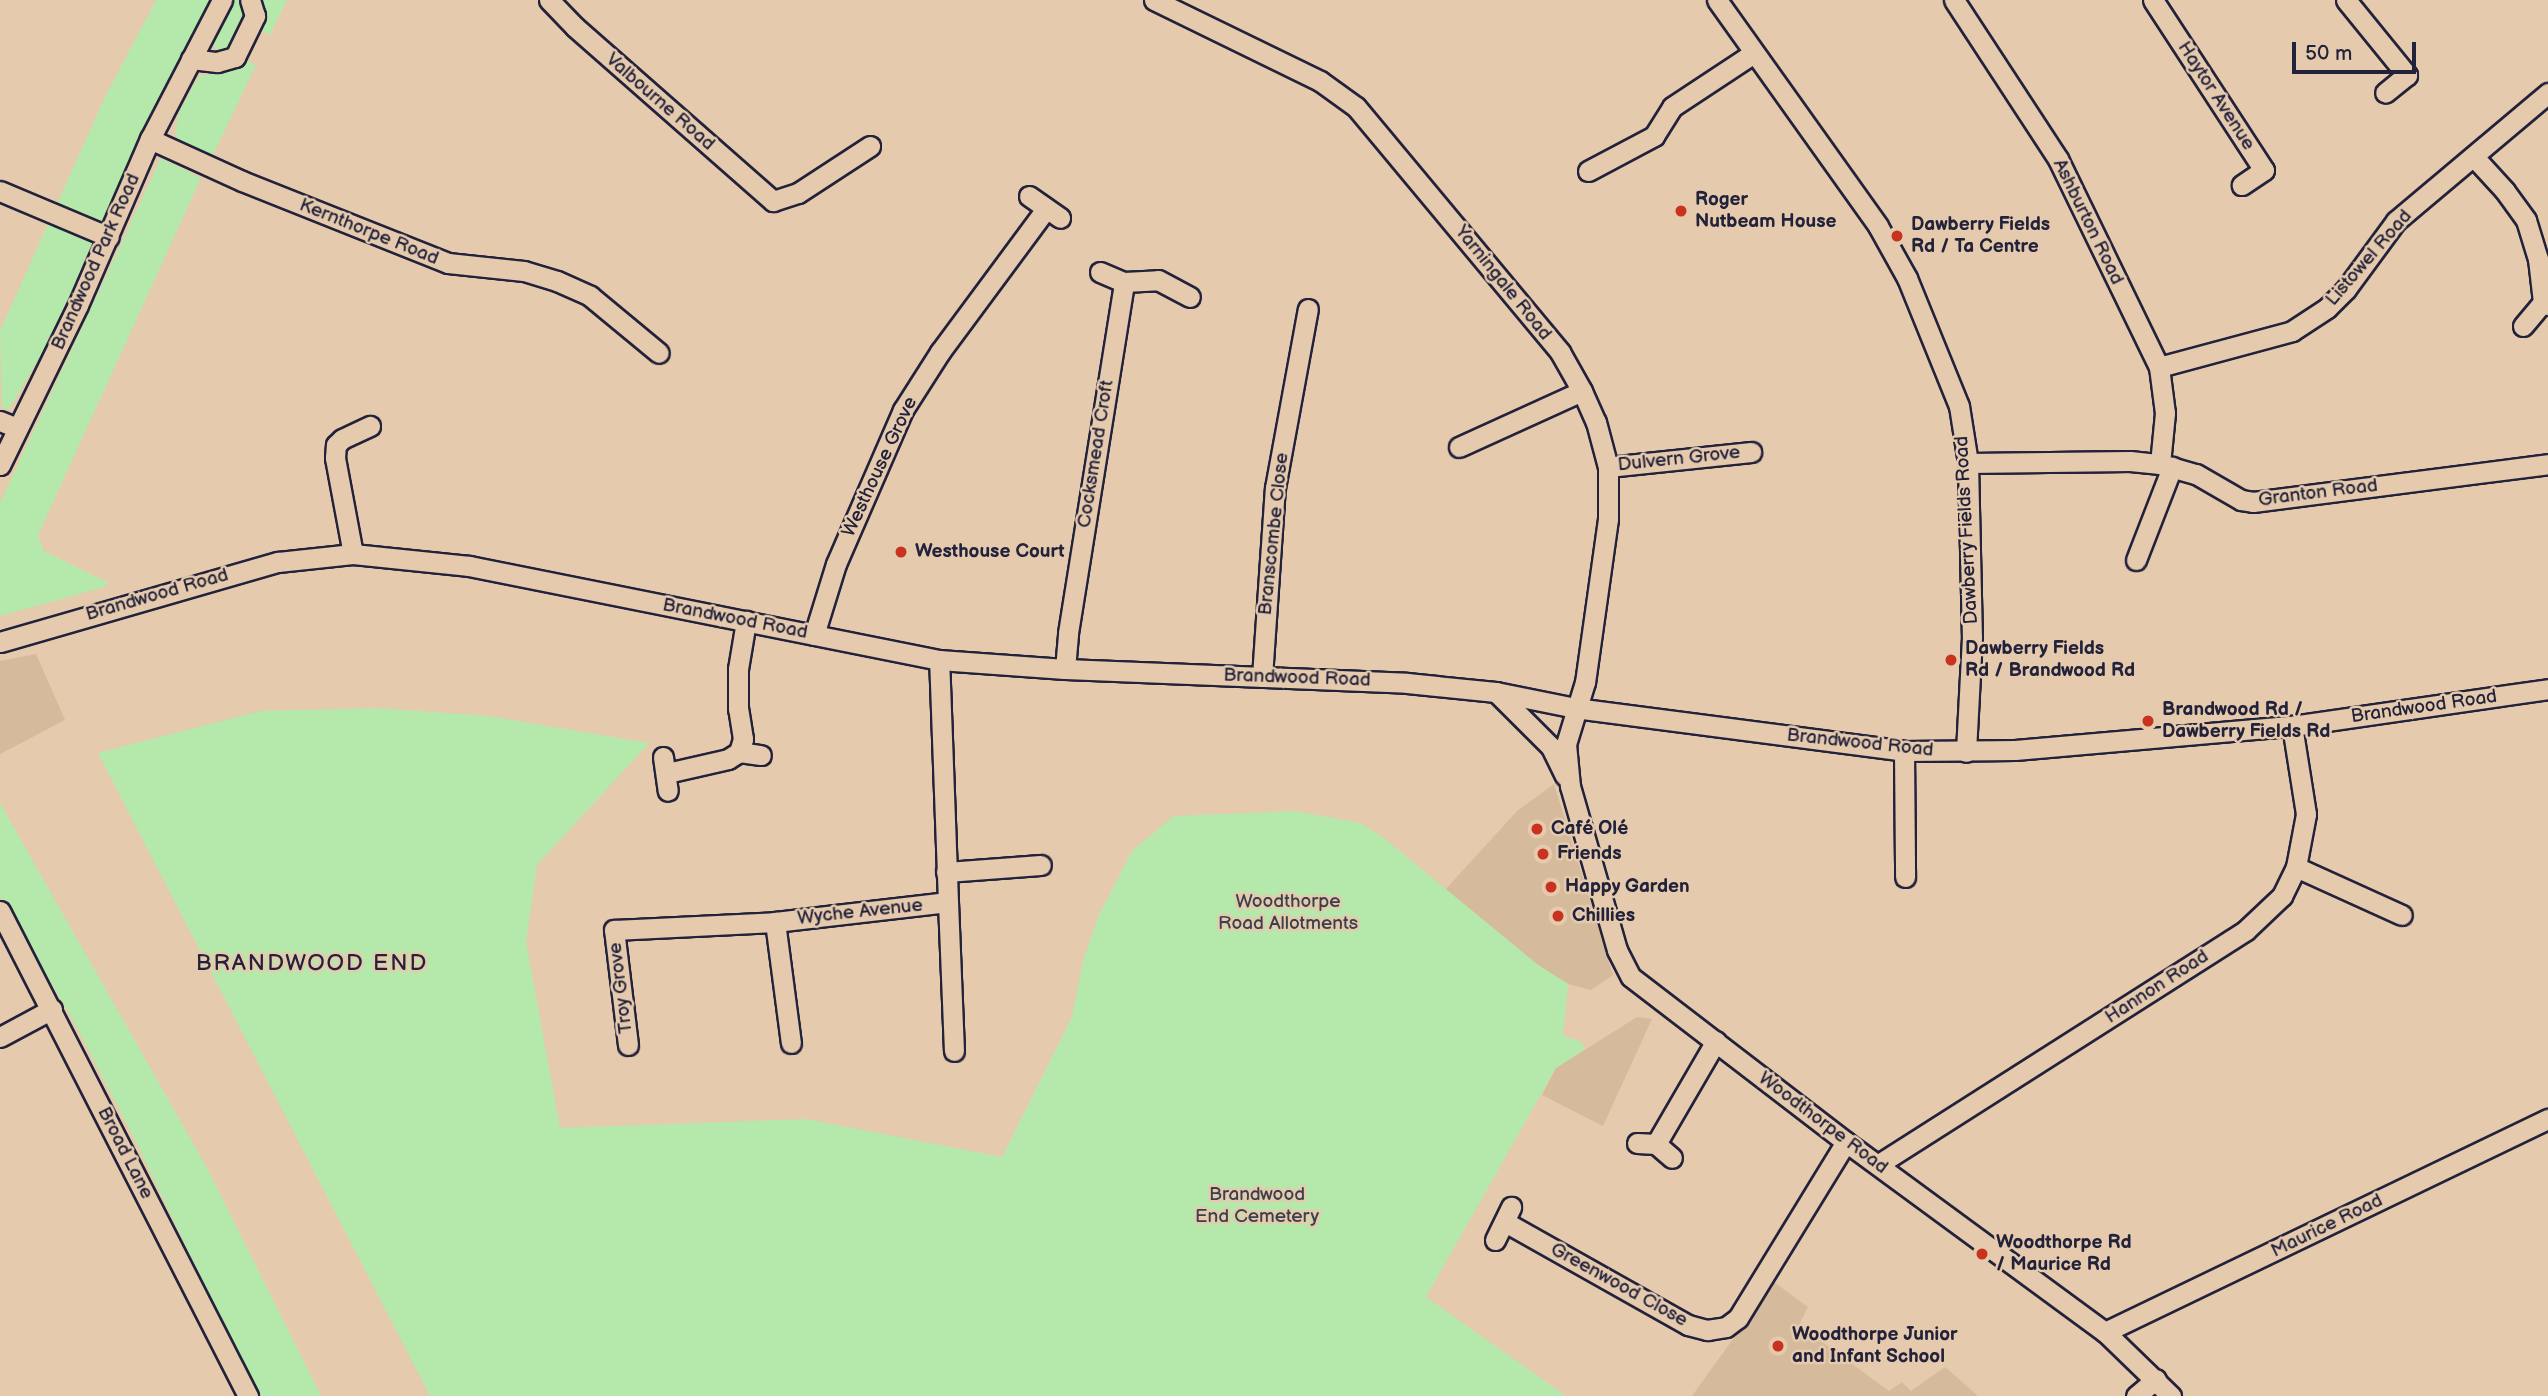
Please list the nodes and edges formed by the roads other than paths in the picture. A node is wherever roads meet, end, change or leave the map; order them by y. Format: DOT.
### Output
graph roads {
  1 [pos="222,0"];
  2 [pos="250,0"];
  3 [pos="549,0"];
  4 [pos="1154,0"];
  5 [pos="1717,0"];
  6 [pos="1954,0"];
  7 [pos="2152,0"];
  8 [pos="2346,0"];
  9 [pos="1754,53"];
  10 [pos="191,59"];
  11 [pos="2385,93"];
  12 [pos="2548,93"];
  13 [pos="150,139"];
  14 [pos="870,146"];
  15 [pos="2474,157"];
  16 [pos="1588,171"];
  17 [pos="2242,186"];
  18 [pos="0,191"];
  19 [pos="1029,196"];
  20 [pos="110,237"];
  21 [pos="1100,272"];
  22 [pos="1124,282"];
  23 [pos="1190,297"];
  24 [pos="2546,303"];
  25 [pos="1308,309"];
  26 [pos="2523,326"];
  27 [pos="659,353"];
  28 [pos="2159,367"];
  29 [pos="1582,391"];
  30 [pos="9,425"];
  31 [pos="370,426"];
  32 [pos="1459,447"];
  33 [pos="1751,452"];
  34 [pos="1968,463"];
  35 [pos="2548,464"];
  36 [pos="0,465"];
  37 [pos="2166,466"];
  38 [pos="1608,467"];
  39 [pos="353,554"];
  40 [pos="2136,560"];
  41 [pos="746,621"];
  42 [pos="57,624"];
  43 [pos="0,628"];
  44 [pos="814,635"];
  45 [pos="0,642"];
  46 [pos="939,660"];
  47 [pos="1065,669"];
  48 [pos="1262,677"];
  49 [pos="2548,689"];
  50 [pos="1496,692"];
  51 [pos="1575,708"];
  52 [pos="2292,726"];
  53 [pos="1904,751"];
  54 [pos="739,752"];
  55 [pos="1966,752"];
  56 [pos="761,755"];
  57 [pos="666,774"];
  58 [pos="1570,786"];
  59 [pos="1041,865"];
  60 [pos="2296,867"];
  61 [pos="946,872"];
  62 [pos="1905,877"];
  63 [pos="948,902"];
  64 [pos="0,912"];
  65 [pos="2402,915"];
  66 [pos="775,922"];
  67 [pos="614,930"];
  68 [pos="52,1009"];
  69 [pos="0,1037"];
  70 [pos="1716,1041"];
  71 [pos="791,1043"];
  72 [pos="628,1045"];
  73 [pos="954,1051"];
  74 [pos="2548,1119"];
  75 [pos="1846,1142"];
  76 [pos="1672,1158"];
  77 [pos="1879,1164"];
  78 [pos="1495,1240"];
  79 [pos="2105,1332"];
  80 [pos="2156,1380"];
  81 [pos="243,1394"];
  82 [pos="2136,1396"];
  83 [pos="2171,1396"];
  1 -- 10 [label="street, Brandwood Park Road"];
  2 -- 10 [label="street"];
  3 -- 14 [label="street, Valbourne Road"];
  4 -- 29 [label="street, Yarningale Road"];
  5 -- 9 [label="street, Dawberry Fields Road"];
  6 -- 28 [label="street, Ashburton Road"];
  7 -- 17 [label="street, Haytor Avenue"];
  8 -- 11 [label="street"];
  9 -- 16 [label="street"];
  9 -- 34 [label="street, Dawberry Fields Road"];
  10 -- 13 [label="street, Brandwood Park Road"];
  12 -- 15 [label="street, Listowel Road"];
  13 -- 20 [label="street, Brandwood Park Road"];
  13 -- 27 [label="street, Kernthorpe Road"];
  15 -- 24 [label="street"];
  15 -- 28 [label="street, Listowel Road"];
  18 -- 20 [label="street"];
  19 -- 44 [label="street, Westhouse Grove"];
  20 -- 30 [label="street, Brandwood Park Road"];
  21 -- 22 [label="street"];
  22 -- 23 [label="street"];
  22 -- 47 [label="street, Cocksmead Croft"];
  24 -- 26 [label="street"];
  25 -- 48 [label="street, Branscombe Close"];
  28 -- 37 [label="street, Ashburton Road"];
  29 -- 32 [label="street"];
  29 -- 38 [label="street, Yarningale Road"];
  30 -- 36 [label="street, Brandwood Park Road"];
  31 -- 39 [label="street"];
  33 -- 38 [label="street, Dulvern Grove"];
  34 -- 37 [label="street, Granton Road"];
  34 -- 55 [label="street, Dawberry Fields Road"];
  35 -- 37 [label="street, Granton Road"];
  37 -- 40 [label="street, Ashburton Road"];
  38 -- 51 [label="street, Yarningale Road"];
  39 -- 41 [label="street, Brandwood Road"];
  39 -- 42 [label="street, Brandwood Road"];
  41 -- 44 [label="street, Brandwood Road"];
  41 -- 54 [label="street"];
  42 -- 43 [label="street, Brandwood Road"];
  42 -- 45 [label="street, Brandwood Road"];
  44 -- 46 [label="street, Brandwood Road"];
  46 -- 47 [label="street, Brandwood Road"];
  46 -- 61 [label="street, Wyche Avenue"];
  47 -- 48 [label="street, Brandwood Road"];
  48 -- 50 [label="street, Brandwood Road"];
  49 -- 52 [label="street, Brandwood Road"];
  50 -- 51 [label="street, Brandwood Road"];
  50 -- 58 [label="street, Woodthorpe Road"];
  51 -- 53 [label="street, Brandwood Road"];
  51 -- 58 [label="street, Woodthorpe Road"];
  52 -- 55 [label="street, Brandwood Road"];
  52 -- 60 [label="street, Hannon Road"];
  53 -- 55 [label="street, Brandwood Road"];
  53 -- 62 [label="street"];
  54 -- 56 [label="street"];
  54 -- 57 [label="street"];
  58 -- 70 [label="street, Woodthorpe Road"];
  59 -- 61 [label="street"];
  60 -- 65 [label="street"];
  60 -- 77 [label="street, Hannon Road"];
  61 -- 63 [label="street, Wyche Avenue"];
  63 -- 66 [label="street, Wyche Avenue"];
  63 -- 73 [label="street"];
  64 -- 68 [label="street, Broad Lane"];
  66 -- 67 [label="street, Wyche Avenue"];
  66 -- 71 [label="street"];
  67 -- 72 [label="street, Troy Grove"];
  68 -- 69 [label="street"];
  68 -- 81 [label="street, Broad Lane"];
  70 -- 75 [label="street, Woodthorpe Road"];
  70 -- 76 [label="street"];
  74 -- 79 [label="street, Maurice Road"];
  75 -- 77 [label="street, Woodthorpe Road"];
  75 -- 78 [label="street, Greenwood Close"];
  77 -- 79 [label="street, Woodthorpe Road"];
  79 -- 80 [label="street, Woodthorpe Road"];
  80 -- 82 [label="street"];
  80 -- 83 [label="street, Woodthorpe Road"];
}
